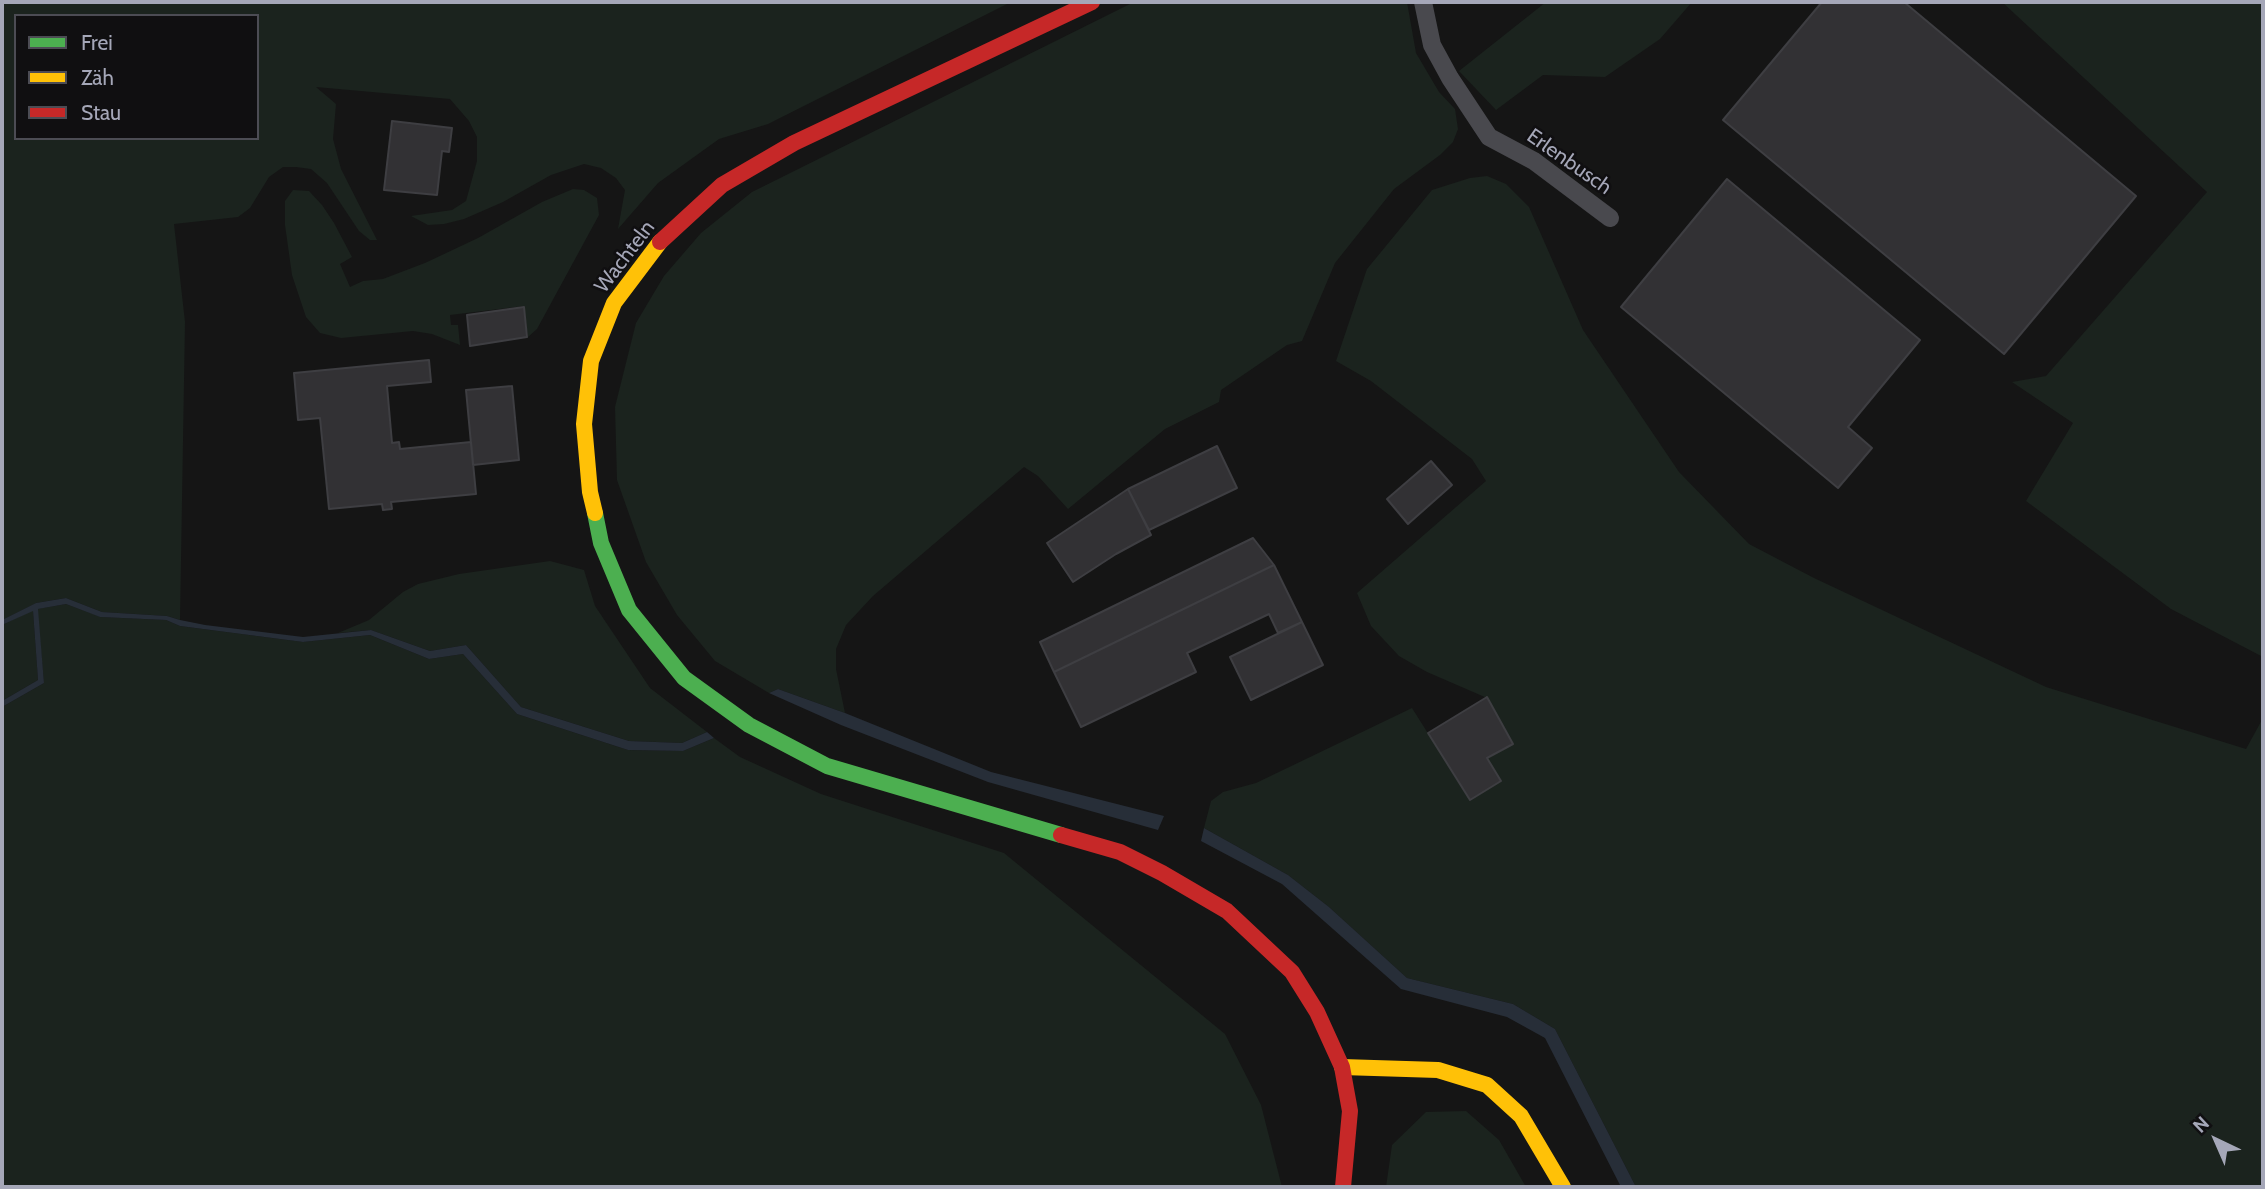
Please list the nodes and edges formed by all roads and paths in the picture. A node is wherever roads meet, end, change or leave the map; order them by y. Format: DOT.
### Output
graph roads {
  1 [pos="1093,2"];
  2 [pos="1423,2"];
  3 [pos="1610,218"];
  4 [pos="1342,1067"];
  5 [pos="1343,1187"];
  6 [pos="1563,1187"];
  1 -- 4 [label="street, Wachteln"];
  2 -- 3 [label="lane, Erlenbusch"];
  4 -- 5 [label="street, Wachteln"];
  4 -- 6 [label="street"];
}
